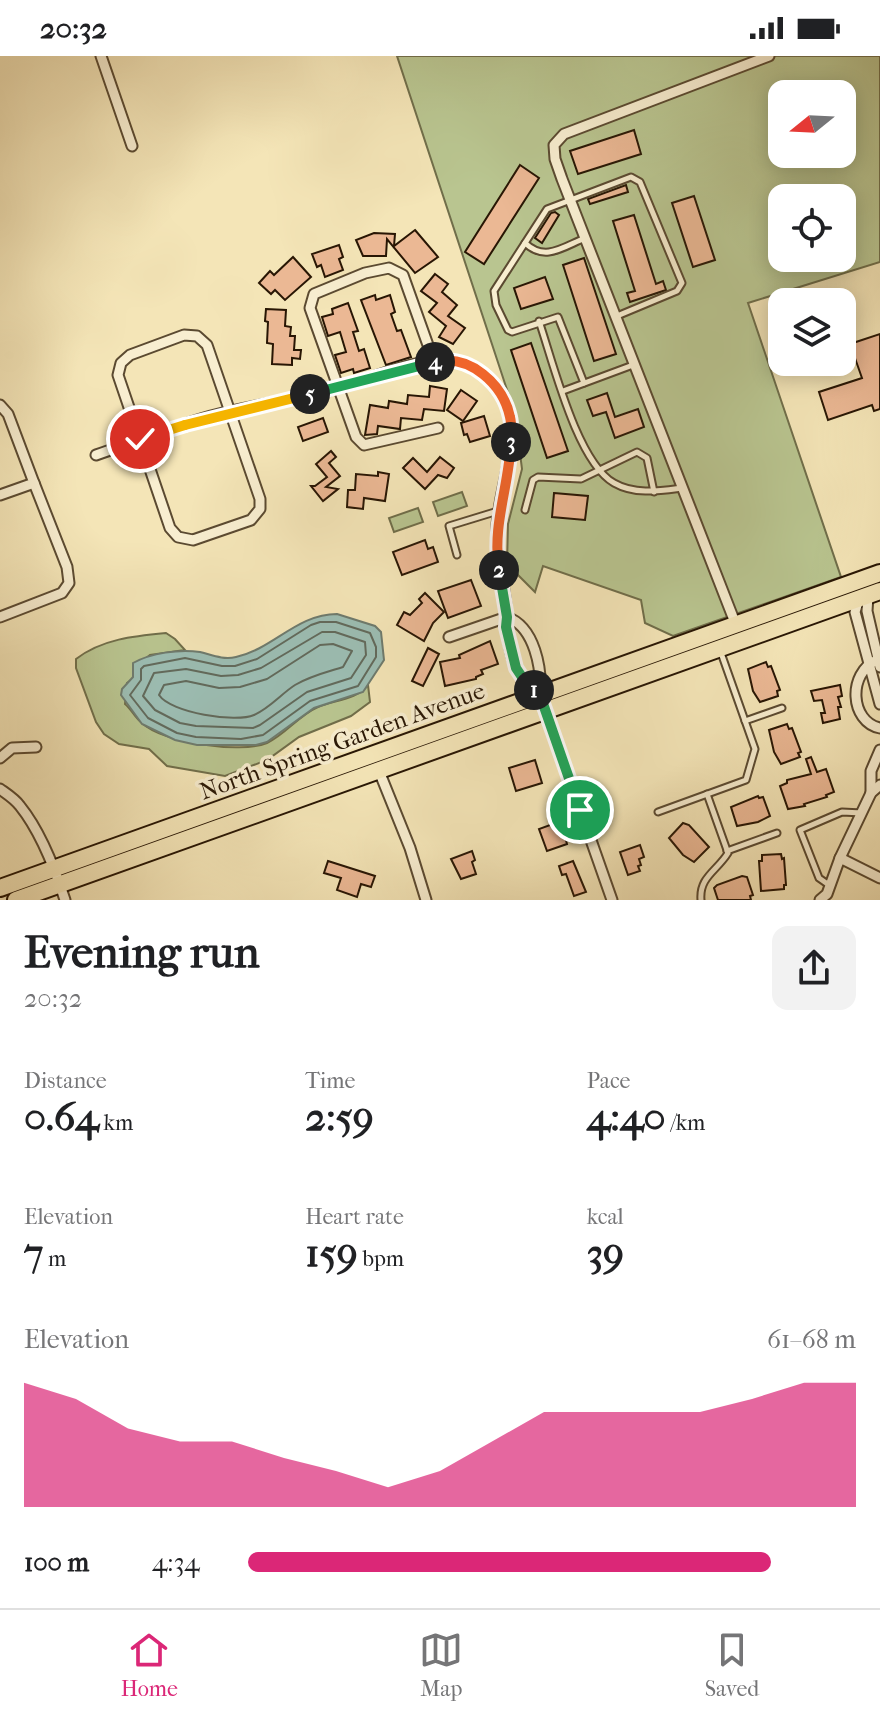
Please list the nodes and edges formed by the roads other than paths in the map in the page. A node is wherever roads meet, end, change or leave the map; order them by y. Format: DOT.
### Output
graph roads {
  1 [pos="101,56"];
  2 [pos="769,56"];
  3 [pos="132,146"];
  4 [pos="570,199"];
  5 [pos="585,238"];
  6 [pos="525,243"];
  7 [pos="616,316"];
  8 [pos="539,321"];
  9 [pos="434,362"];
  10 [pos="635,365"];
  11 [pos="584,383"];
  12 [pos="338,388"];
  13 [pos="563,391"];
  14 [pos="0,405"];
  15 [pos="232,412"];
  16 [pos="438,428"];
  17 [pos="140,439"];
  18 [pos="96,455"];
  19 [pos="600,471"];
  20 [pos="34,483"];
  21 [pos="683,488"];
  22 [pos="654,492"];
  23 [pos="0,495"];
  24 [pos="525,510"];
  25 [pos="499,511"];
  26 [pos="457,555"];
  27 [pos="879,574"];
  28 [pos="865,592"];
  29 [pos="0,617"];
  30 [pos="507,617"];
  31 [pos="736,625"];
  32 [pos="449,637"];
  33 [pos="531,644"];
  34 [pos="720,649"];
  35 [pos="512,652"];
  36 [pos="875,663"];
  37 [pos="543,703"];
  38 [pos="880,704"];
  39 [pos="782,708"];
  40 [pos="745,721"];
  41 [pos="880,728"];
  42 [pos="36,747"];
  43 [pos="880,751"];
  44 [pos="0,758"];
  45 [pos="379,771"];
  46 [pos="880,785"];
  47 [pos="0,789"];
  48 [pos="871,793"];
  49 [pos="707,794"];
  50 [pos="658,812"];
  51 [pos="862,813"];
  52 [pos="777,833"];
  53 [pos="727,851"];
  54 [pos="840,858"];
  55 [pos="880,878"];
  56 [pos="60,884"];
  57 [pos="830,886"];
  58 [pos="0,888"];
  59 [pos="16,900"];
  60 [pos="426,900"];
  61 [pos="612,900"];
  62 [pos="701,900"];
  63 [pos="820,900"];
  1 -- 3 [label="street"];
  2 -- 4 [label="street"];
  4 -- 5 [label="street"];
  4 -- 6 [label="lane"];
  4 -- 7 [label="lane"];
  5 -- 6 [label="lane"];
  5 -- 7 [label="street"];
  6 -- 8 [label="lane"];
  7 -- 10 [label="street"];
  8 -- 11 [label="lane"];
  8 -- 13 [label="lane"];
  9 -- 12 [label="street"];
  9 -- 12 [label="street"];
  9 -- 25 [label="street"];
  10 -- 11 [label="lane"];
  10 -- 21 [label="street"];
  11 -- 13 [label="lane"];
  12 -- 15 [label="street"];
  12 -- 16 [label="street"];
  13 -- 19 [label="lane"];
  14 -- 20 [label="street"];
  15 -- 17 [label="street"];
  15 -- 17 [label="street"];
  15 -- 17 [label="street"];
  17 -- 18 [label="street"];
  19 -- 22 [label="lane"];
  19 -- 22 [label="lane"];
  19 -- 24 [label="lane"];
  20 -- 23 [label="street"];
  20 -- 29 [label="street"];
  21 -- 22 [label="lane"];
  21 -- 31 [label="street"];
  25 -- 26 [label="lane"];
  25 -- 30 [label="street"];
  27 -- 28 [label="highway, North Spring Garden Avenue"];
  28 -- 31 [label="highway, North Spring Garden Avenue"];
  28 -- 34 [label="highway, North Spring Garden Avenue"];
  28 -- 36 [label="street"];
  30 -- 32 [label="street"];
  30 -- 33 [label="street"];
  30 -- 35 [label="street"];
  31 -- 37 [label="highway, North Spring Garden Avenue"];
  33 -- 35 [label="street"];
  33 -- 37 [label="street"];
  34 -- 37 [label="highway, North Spring Garden Avenue"];
  34 -- 40 [label="lane"];
  35 -- 37 [label="street"];
  36 -- 38 [label="street"];
  36 -- 41 [label="street"];
  37 -- 45 [label="highway, North Spring Garden Avenue"];
  37 -- 56 [label="highway, North Spring Garden Avenue"];
  37 -- 61 [label="street"];
  39 -- 40 [label="lane"];
  40 -- 49 [label="lane"];
  42 -- 44 [label="street"];
  43 -- 48 [label="street"];
  45 -- 56 [label="highway, North Spring Garden Avenue"];
  45 -- 60 [label="street"];
  46 -- 48 [label="street"];
  47 -- 56 [label="street"];
  48 -- 51 [label="street"];
  49 -- 50 [label="lane"];
  49 -- 53 [label="lane"];
  51 -- 54 [label="street"];
  51 -- 57 [label="lane"];
  52 -- 53 [label="lane"];
  53 -- 62 [label="lane"];
  54 -- 55 [label="street"];
  54 -- 57 [label="street"];
  56 -- 58 [label="highway, North Spring Garden Avenue"];
  56 -- 59 [label="highway, North Spring Garden Avenue"];
  57 -- 63 [label="street"];
}
